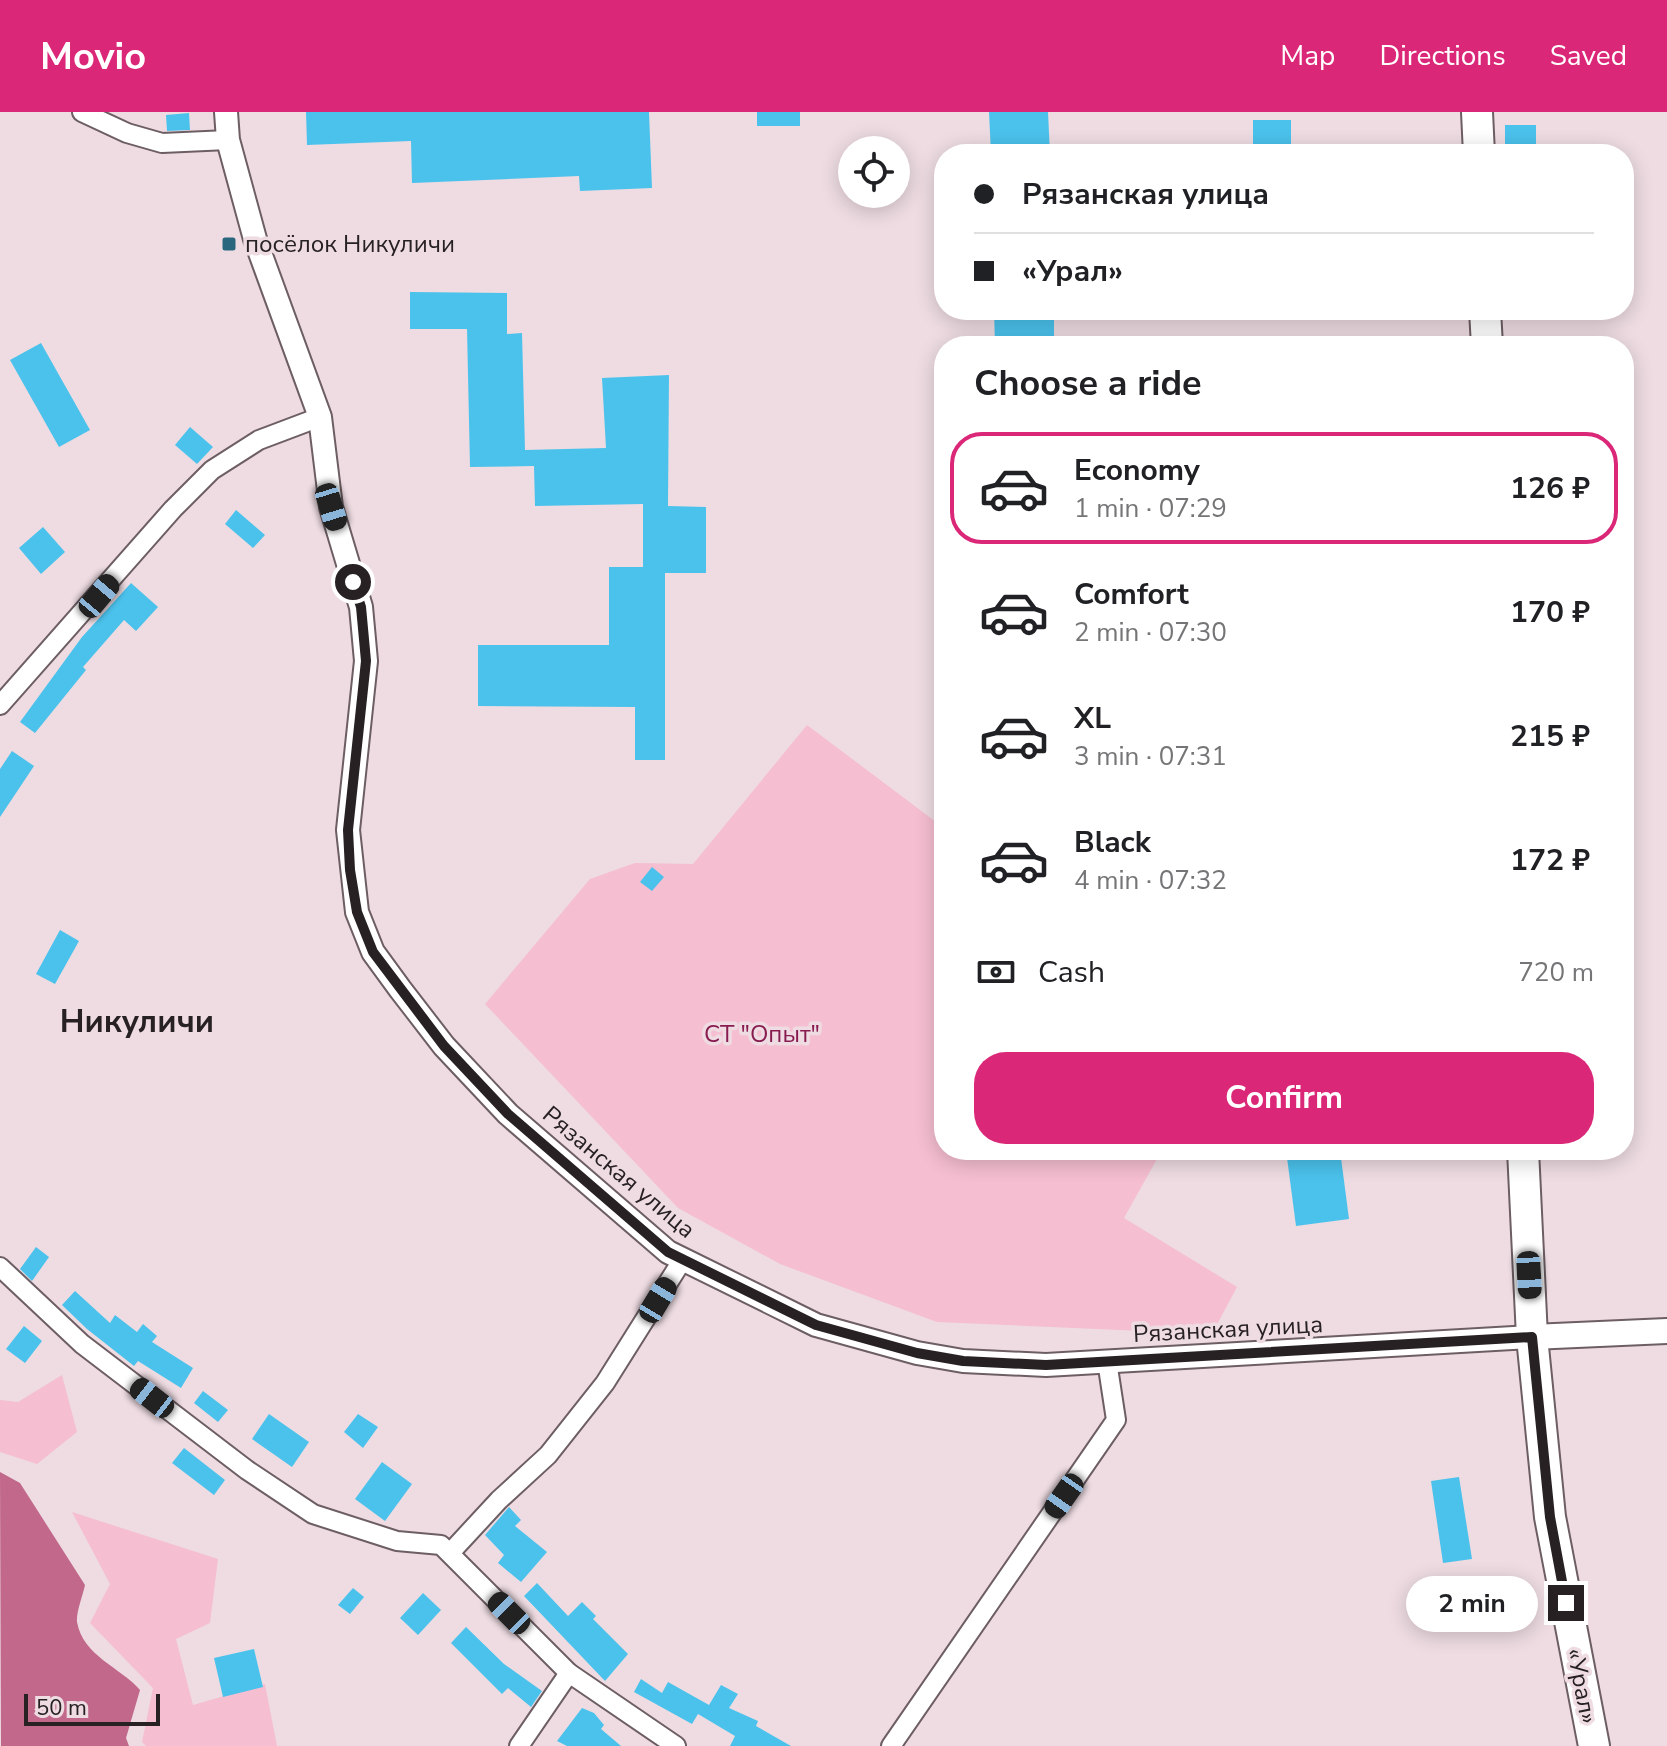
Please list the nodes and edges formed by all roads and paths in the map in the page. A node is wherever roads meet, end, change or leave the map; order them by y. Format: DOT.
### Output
graph roads {
  1 [pos="82,112"];
  2 [pos="226,112"];
  3 [pos="228,140"];
  4 [pos="320,417"];
  5 [pos="0,705"];
  6 [pos="1523,1160"];
  7 [pos="683,1259"];
  8 [pos="0,1267"];
  9 [pos="1667,1331"];
  10 [pos="1532,1337"];
  11 [pos="1107,1361"];
  12 [pos="450,1553"];
  13 [pos="569,1673"];
  14 [pos="519,1746"];
  15 [pos="676,1746"];
  16 [pos="891,1746"];
  17 [pos="1594,1746"];
  1 -- 3 [label="street"];
  2 -- 3 [label="street, Рязанская улица"];
  3 -- 4 [label="street, Рязанская улица"];
  4 -- 5 [label="street"];
  4 -- 7 [label="street, Рязанская улица"];
  6 -- 10 [label="highway, «Урал»"];
  7 -- 11 [label="street, Рязанская улица"];
  7 -- 12 [label="street"];
  8 -- 12 [label="street"];
  9 -- 10 [label="main road"];
  10 -- 11 [label="street, Рязанская улица"];
  10 -- 17 [label="highway, «Урал»"];
  11 -- 16 [label="street"];
  12 -- 13 [label="street"];
  13 -- 14 [label="street"];
  13 -- 15 [label="street"];
}
